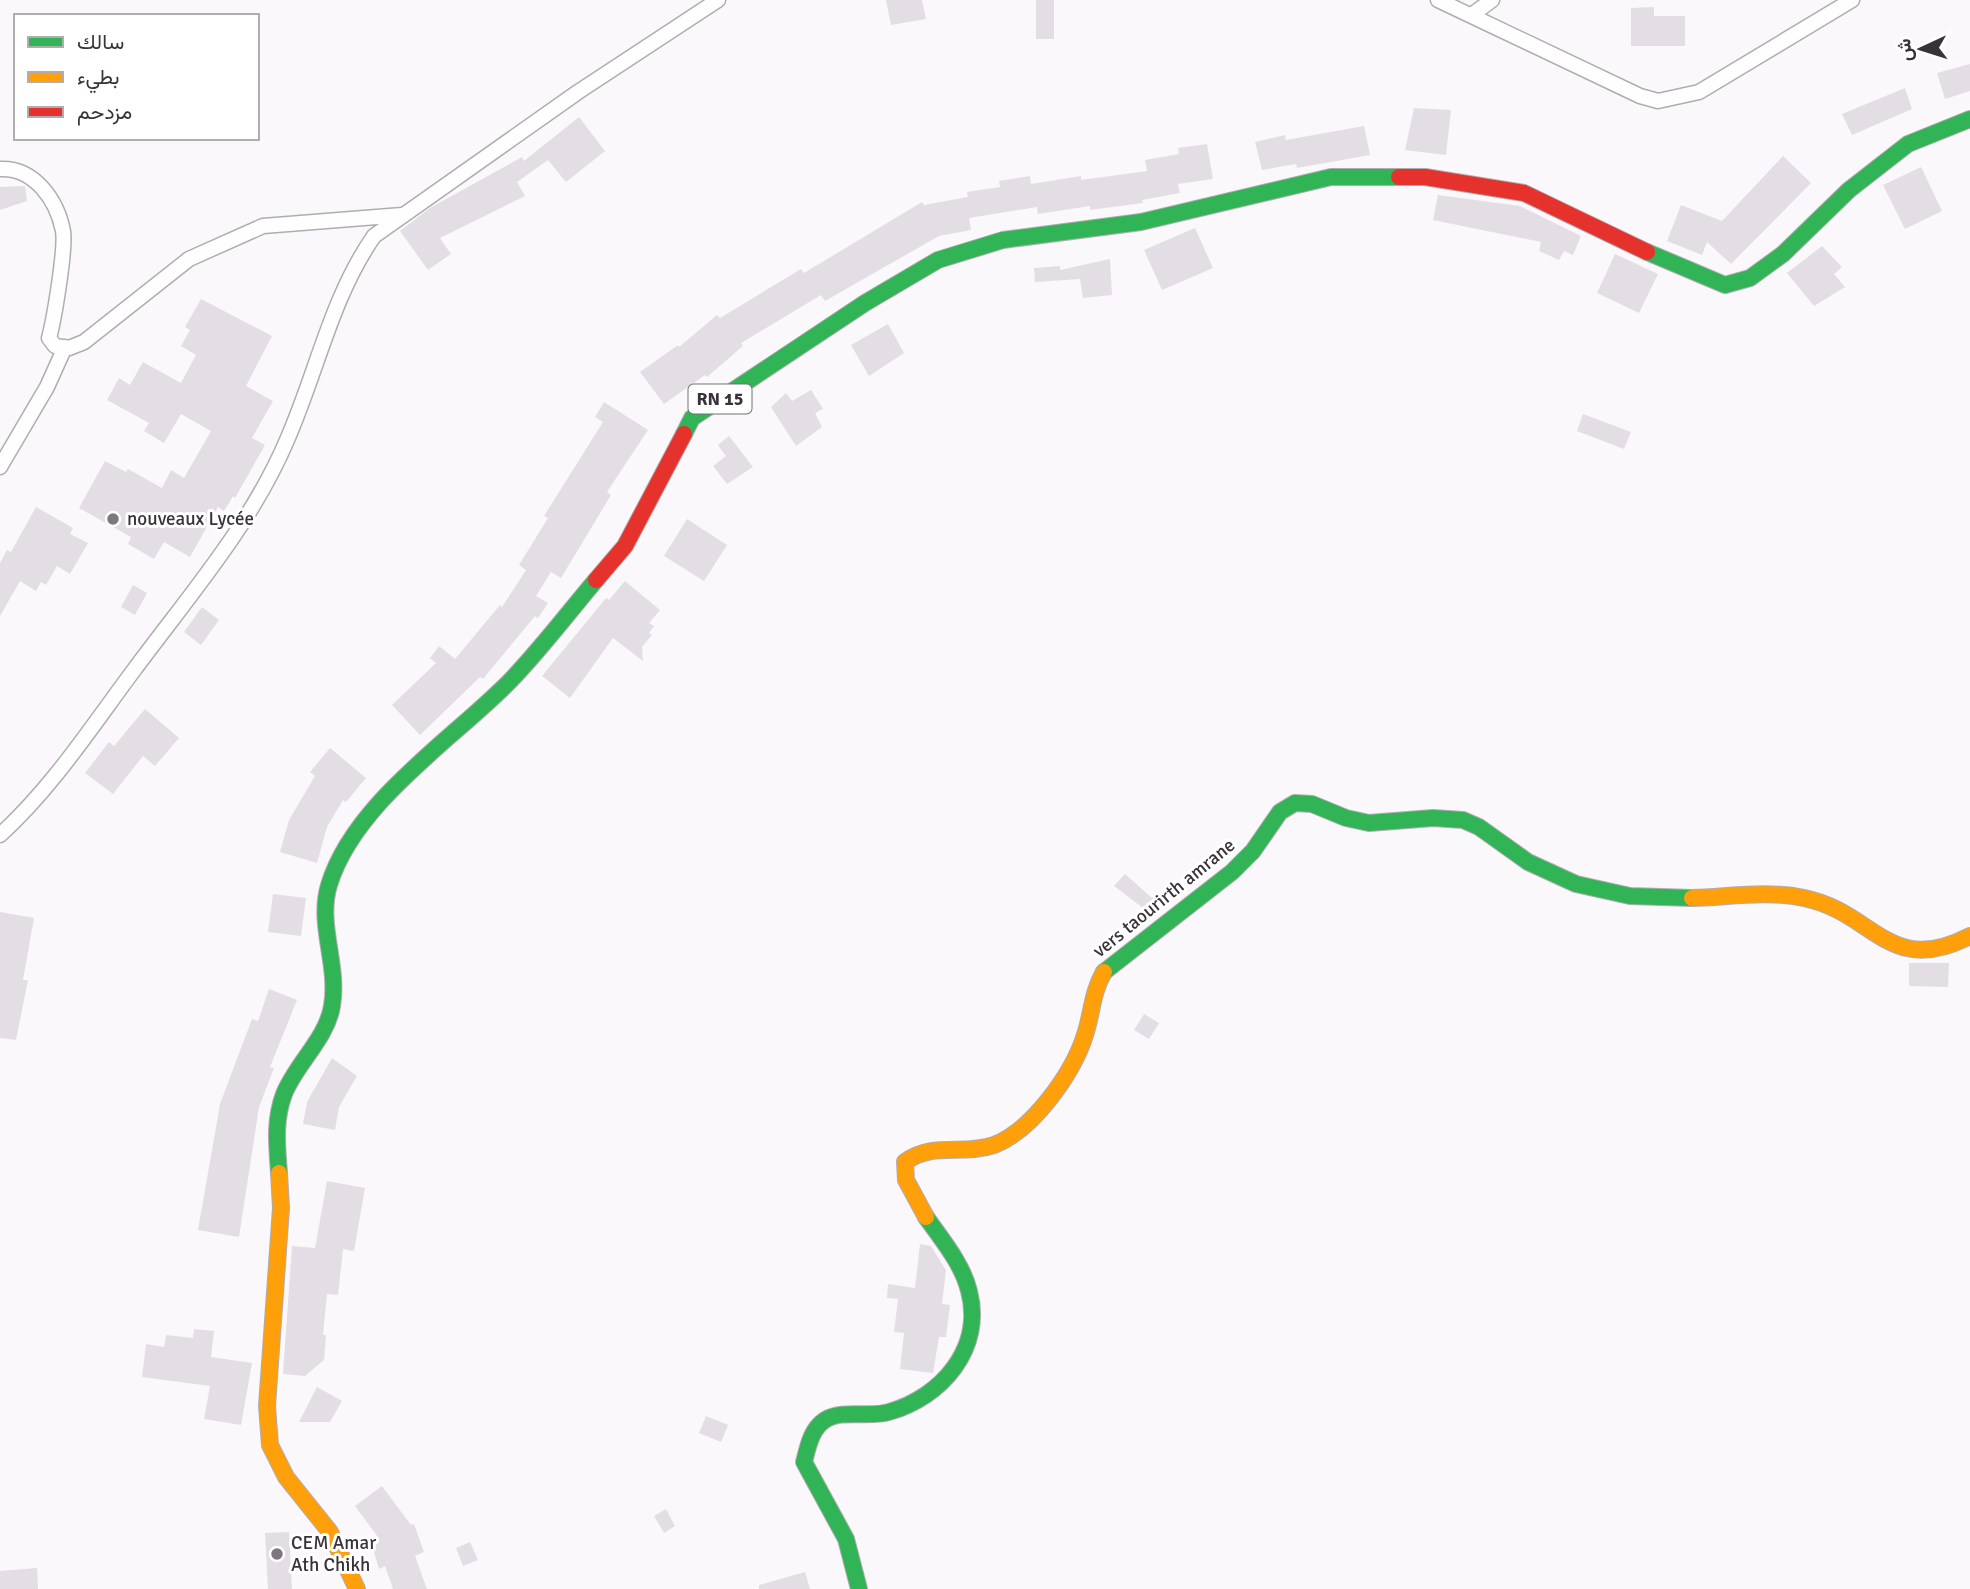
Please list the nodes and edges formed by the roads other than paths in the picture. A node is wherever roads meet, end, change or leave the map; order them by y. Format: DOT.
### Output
graph roads {
  1 [pos="718,0"];
  2 [pos="1438,0"];
  3 [pos="1492,0"];
  4 [pos="1852,0"];
  5 [pos="1473,14"];
  6 [pos="1970,119"];
  7 [pos="0,169"];
  8 [pos="404,215"];
  9 [pos="65,347"];
  10 [pos="0,467"];
  11 [pos="0,835"];
  12 [pos="1970,936"];
  13 [pos="357,1589"];
  14 [pos="859,1589"];
  1 -- 8 [label="street"];
  2 -- 5 [label="street"];
  3 -- 5 [label="street"];
  4 -- 5 [label="street"];
  6 -- 13 [label="main road, RN 15"];
  7 -- 9 [label="street"];
  8 -- 9 [label="street"];
  8 -- 11 [label="street"];
  9 -- 10 [label="street"];
  12 -- 14 [label="main road, vers taourirth amrane"];
}
